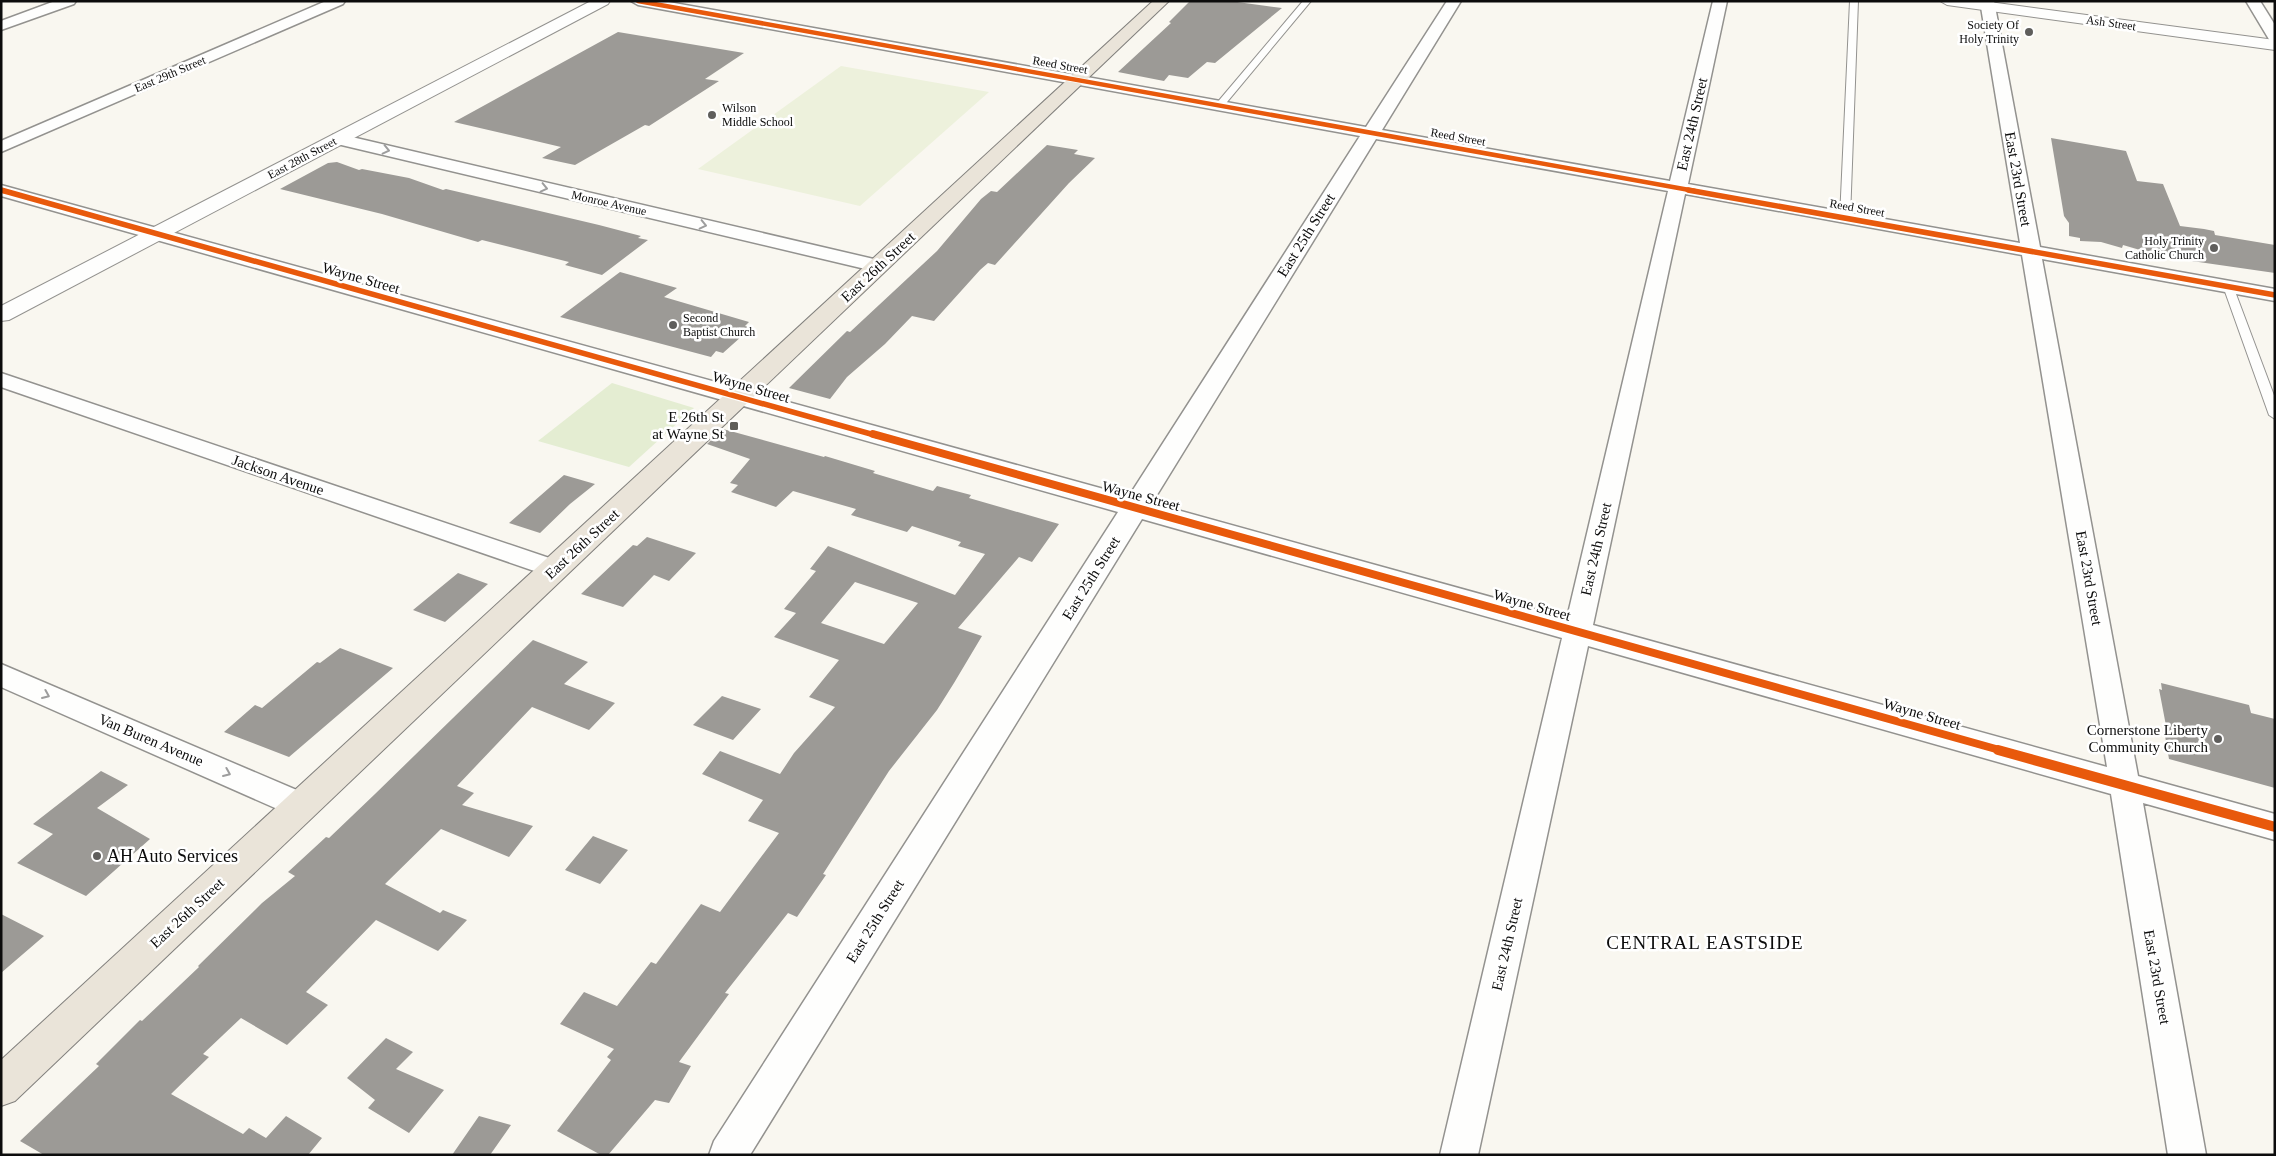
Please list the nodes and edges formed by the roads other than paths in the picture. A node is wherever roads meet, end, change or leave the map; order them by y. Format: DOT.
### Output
graph roads {
  1 [pos="69,1"];
  2 [pos="338,1"];
  3 [pos="603,1"];
  4 [pos="638,1"];
  5 [pos="1162,1"];
  6 [pos="1307,1"];
  7 [pos="1454,1"];
  8 [pos="1720,1"];
  9 [pos="1854,1"];
  10 [pos="1947,1"];
  11 [pos="2253,1"];
  12 [pos="1987,4"];
  13 [pos="1,26"];
  14 [pos="2275,38"];
  15 [pos="2275,44"];
  16 [pos="1078,80"];
  17 [pos="1219,106"];
  18 [pos="1371,133"];
  19 [pos="339,139"];
  20 [pos="1,147"];
  21 [pos="1678,188"];
  22 [pos="1,190"];
  23 [pos="1845,218"];
  24 [pos="156,235"];
  25 [pos="2031,251"];
  26 [pos="878,266"];
  27 [pos="2228,286"];
  28 [pos="2275,295"];
  29 [pos="1,316"];
  30 [pos="1,380"];
  31 [pos="738,398"];
  32 [pos="2275,415"];
  33 [pos="1134,508"];
  34 [pos="555,569"];
  35 [pos="1577,632"];
  36 [pos="1,675"];
  37 [pos="2125,785"];
  38 [pos="302,806"];
  39 [pos="2275,827"];
  40 [pos="1,1087"];
  41 [pos="728,1155"];
  42 [pos="1459,1155"];
  43 [pos="2187,1155"];
  1 -- 13 [label="street"];
  2 -- 20 [label="street, East 29th Street"];
  3 -- 19 [label="street, East 28th Street"];
  4 -- 16 [label="street, Reed Street"];
  5 -- 16 [label="main road, East 26th Street"];
  6 -- 17 [label="lane"];
  7 -- 18 [label="street, East 25th Street"];
  8 -- 21 [label="street, East 24th Street"];
  9 -- 23 [label="lane"];
  10 -- 12 [label="street, Ash Street"];
  11 -- 14 [label="street"];
  12 -- 15 [label="street, Ash Street"];
  12 -- 25 [label="street, East 23rd Street"];
  16 -- 17 [label="street, Reed Street"];
  16 -- 26 [label="main road, East 26th Street"];
  17 -- 18 [label="street, Reed Street"];
  18 -- 21 [label="street, Reed Street"];
  18 -- 33 [label="street, East 25th Street"];
  19 -- 24 [label="street, East 28th Street"];
  19 -- 26 [label="street, Monroe Avenue, one-way"];
  21 -- 23 [label="street, Reed Street"];
  21 -- 35 [label="street, East 24th Street"];
  22 -- 24 [label="street, Wayne Street"];
  23 -- 25 [label="street, Reed Street"];
  24 -- 29 [label="street, East 28th Street"];
  24 -- 31 [label="street, Wayne Street"];
  25 -- 27 [label="street, Reed Street"];
  25 -- 37 [label="street, East 23rd Street"];
  26 -- 31 [label="main road, East 26th Street"];
  27 -- 28 [label="street, Reed Street"];
  27 -- 32 [label="lane"];
  30 -- 34 [label="street, Jackson Avenue"];
  31 -- 33 [label="street, Wayne Street"];
  31 -- 34 [label="main road, East 26th Street"];
  33 -- 35 [label="street, Wayne Street"];
  33 -- 41 [label="street, East 25th Street"];
  34 -- 38 [label="main road, East 26th Street"];
  35 -- 37 [label="street, Wayne Street"];
  35 -- 42 [label="street, East 24th Street"];
  36 -- 38 [label="street, Van Buren Avenue, one-way"];
  37 -- 39 [label="street, Wayne Street"];
  37 -- 43 [label="street, East 23rd Street"];
  38 -- 40 [label="main road, East 26th Street"];
}
